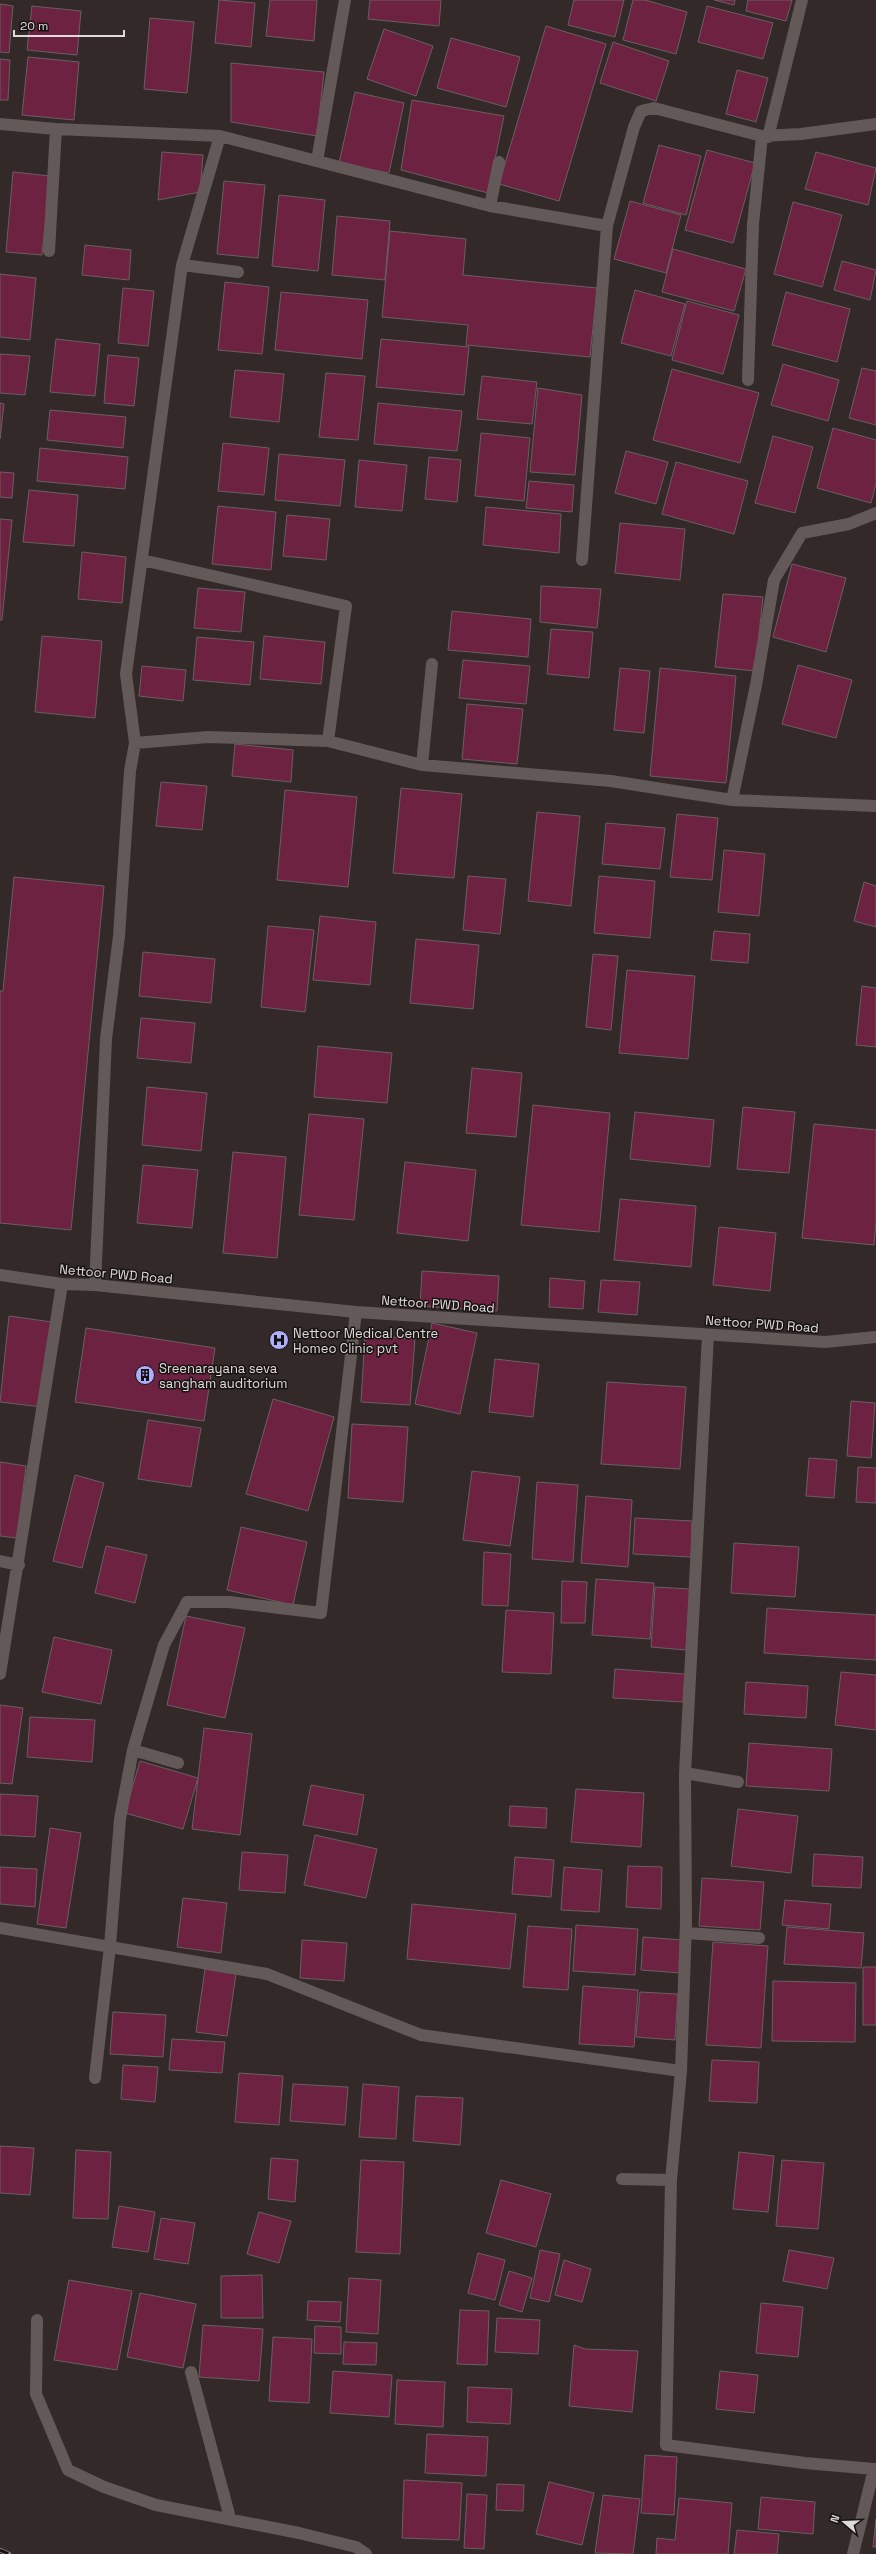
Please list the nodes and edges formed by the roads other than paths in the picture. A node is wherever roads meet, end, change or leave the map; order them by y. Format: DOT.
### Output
graph roads {
  1 [pos="345,0"];
  2 [pos="802,0"];
  3 [pos="0,124"];
  4 [pos="876,124"];
  5 [pos="56,129"];
  6 [pos="220,136"];
  7 [pos="765,136"];
  8 [pos="317,161"];
  9 [pos="499,162"];
  10 [pos="490,206"];
  11 [pos="607,226"];
  12 [pos="49,251"];
  13 [pos="182,265"];
  14 [pos="238,272"];
  15 [pos="748,380"];
  16 [pos="876,513"];
  17 [pos="142,560"];
  18 [pos="582,560"];
  19 [pos="432,664"];
  20 [pos="328,741"];
  21 [pos="135,743"];
  22 [pos="422,765"];
  23 [pos="732,800"];
  24 [pos="876,806"];
  25 [pos="0,1276"];
  26 [pos="62,1284"];
  27 [pos="95,1285"];
  28 [pos="356,1312"];
  29 [pos="708,1335"];
  30 [pos="876,1337"];
  31 [pos="0,1561"];
  32 [pos="19,1565"];
  33 [pos="0,1674"];
  34 [pos="133,1750"];
  35 [pos="178,1763"];
  36 [pos="685,1773"];
  37 [pos="738,1782"];
  38 [pos="0,1928"];
  39 [pos="686,1933"];
  40 [pos="759,1938"];
  41 [pos="110,1946"];
  42 [pos="681,2071"];
  43 [pos="95,2078"];
  44 [pos="622,2179"];
  45 [pos="671,2180"];
  46 [pos="37,2320"];
  47 [pos="192,2372"];
  48 [pos="875,2469"];
  49 [pos="230,2518"];
  50 [pos="366,2554"];
  51 [pos="853,2554"];
  1 -- 8 [label="street"];
  2 -- 7 [label="street"];
  3 -- 5 [label="street"];
  4 -- 7 [label="street"];
  5 -- 6 [label="street"];
  5 -- 12 [label="street"];
  6 -- 8 [label="street"];
  6 -- 13 [label="street"];
  7 -- 11 [label="street"];
  7 -- 15 [label="street"];
  8 -- 10 [label="street"];
  9 -- 10 [label="street"];
  10 -- 11 [label="street"];
  11 -- 18 [label="street"];
  13 -- 14 [label="street"];
  13 -- 17 [label="street"];
  16 -- 23 [label="street"];
  17 -- 20 [label="street"];
  17 -- 21 [label="street"];
  19 -- 22 [label="street"];
  20 -- 21 [label="street"];
  20 -- 22 [label="street"];
  21 -- 27 [label="street"];
  22 -- 23 [label="street"];
  23 -- 24 [label="street"];
  25 -- 26 [label="street, Nettoor PWD Road"];
  26 -- 27 [label="street, Nettoor PWD Road"];
  26 -- 32 [label="street"];
  27 -- 28 [label="street, Nettoor PWD Road"];
  28 -- 29 [label="street, Nettoor PWD Road"];
  28 -- 34 [label="street"];
  29 -- 30 [label="street, Nettoor PWD Road"];
  29 -- 36 [label="street"];
  31 -- 32 [label="street"];
  32 -- 33 [label="street"];
  34 -- 35 [label="street"];
  34 -- 41 [label="street"];
  36 -- 37 [label="street"];
  36 -- 39 [label="street"];
  38 -- 41 [label="street"];
  39 -- 40 [label="street"];
  39 -- 42 [label="street"];
  41 -- 42 [label="street"];
  41 -- 43 [label="street"];
  42 -- 45 [label="street"];
  44 -- 45 [label="street"];
  45 -- 48 [label="street"];
  46 -- 49 [label="street"];
  47 -- 49 [label="street"];
  48 -- 51 [label="street"];
  49 -- 50 [label="street"];
}
